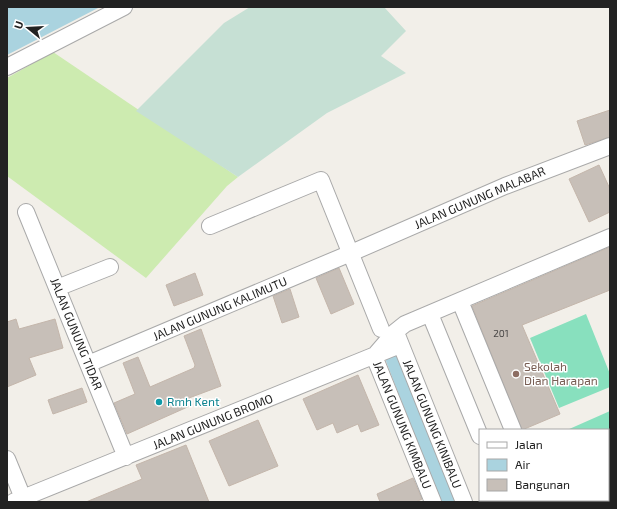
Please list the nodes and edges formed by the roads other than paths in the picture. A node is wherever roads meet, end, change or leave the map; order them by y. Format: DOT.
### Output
graph roads {
  1 [pos="124,7"];
  2 [pos="7,67"];
  3 [pos="610,146"];
  4 [pos="26,212"];
  5 [pos="210,226"];
  6 [pos="610,237"];
  7 [pos="351,254"];
  8 [pos="110,267"];
  9 [pos="57,288"];
  10 [pos="460,301"];
  11 [pos="430,314"];
  12 [pos="392,335"];
  13 [pos="374,356"];
  14 [pos="88,364"];
  15 [pos="513,429"];
  16 [pos="479,434"];
  17 [pos="126,457"];
  18 [pos="7,459"];
  19 [pos="18,500"];
  20 [pos="433,502"];
  21 [pos="464,502"];
  1 -- 2 [label="street"];
  3 -- 7 [label="street, JALAN GUNUNG MALABAR"];
  4 -- 9 [label="street, JALAN GUNUNG TIDAR"];
  5 -- 7 [label="street, JALAN GUNUNG KINIBALU"];
  6 -- 10 [label="street, JALAN GUNUNG KIMBALU"];
  7 -- 12 [label="street, JALAN GUNUNG KINIBALU"];
  7 -- 14 [label="street, JALAN GUNUNG KALIMUTU"];
  8 -- 9 [label="street"];
  9 -- 14 [label="street, JALAN GUNUNG TIDAR"];
  10 -- 11 [label="street, JALAN GUNUNG KIMBALU"];
  10 -- 15 [label="street"];
  11 -- 12 [label="street, JALAN GUNUNG KIMBALU"];
  11 -- 16 [label="street"];
  12 -- 13 [label="street, JALAN GUNUNG KIMBALU"];
  12 -- 21 [label="street, JALAN GUNUNG KINIBALU"];
  13 -- 17 [label="street, JALAN GUNUNG BROMO"];
  13 -- 20 [label="street, JALAN GUNUNG KIMBALU"];
  14 -- 17 [label="street, JALAN GUNUNG TIDAR"];
  17 -- 19 [label="street, JALAN GUNUNG BROMO"];
  18 -- 19 [label="street"];
}
